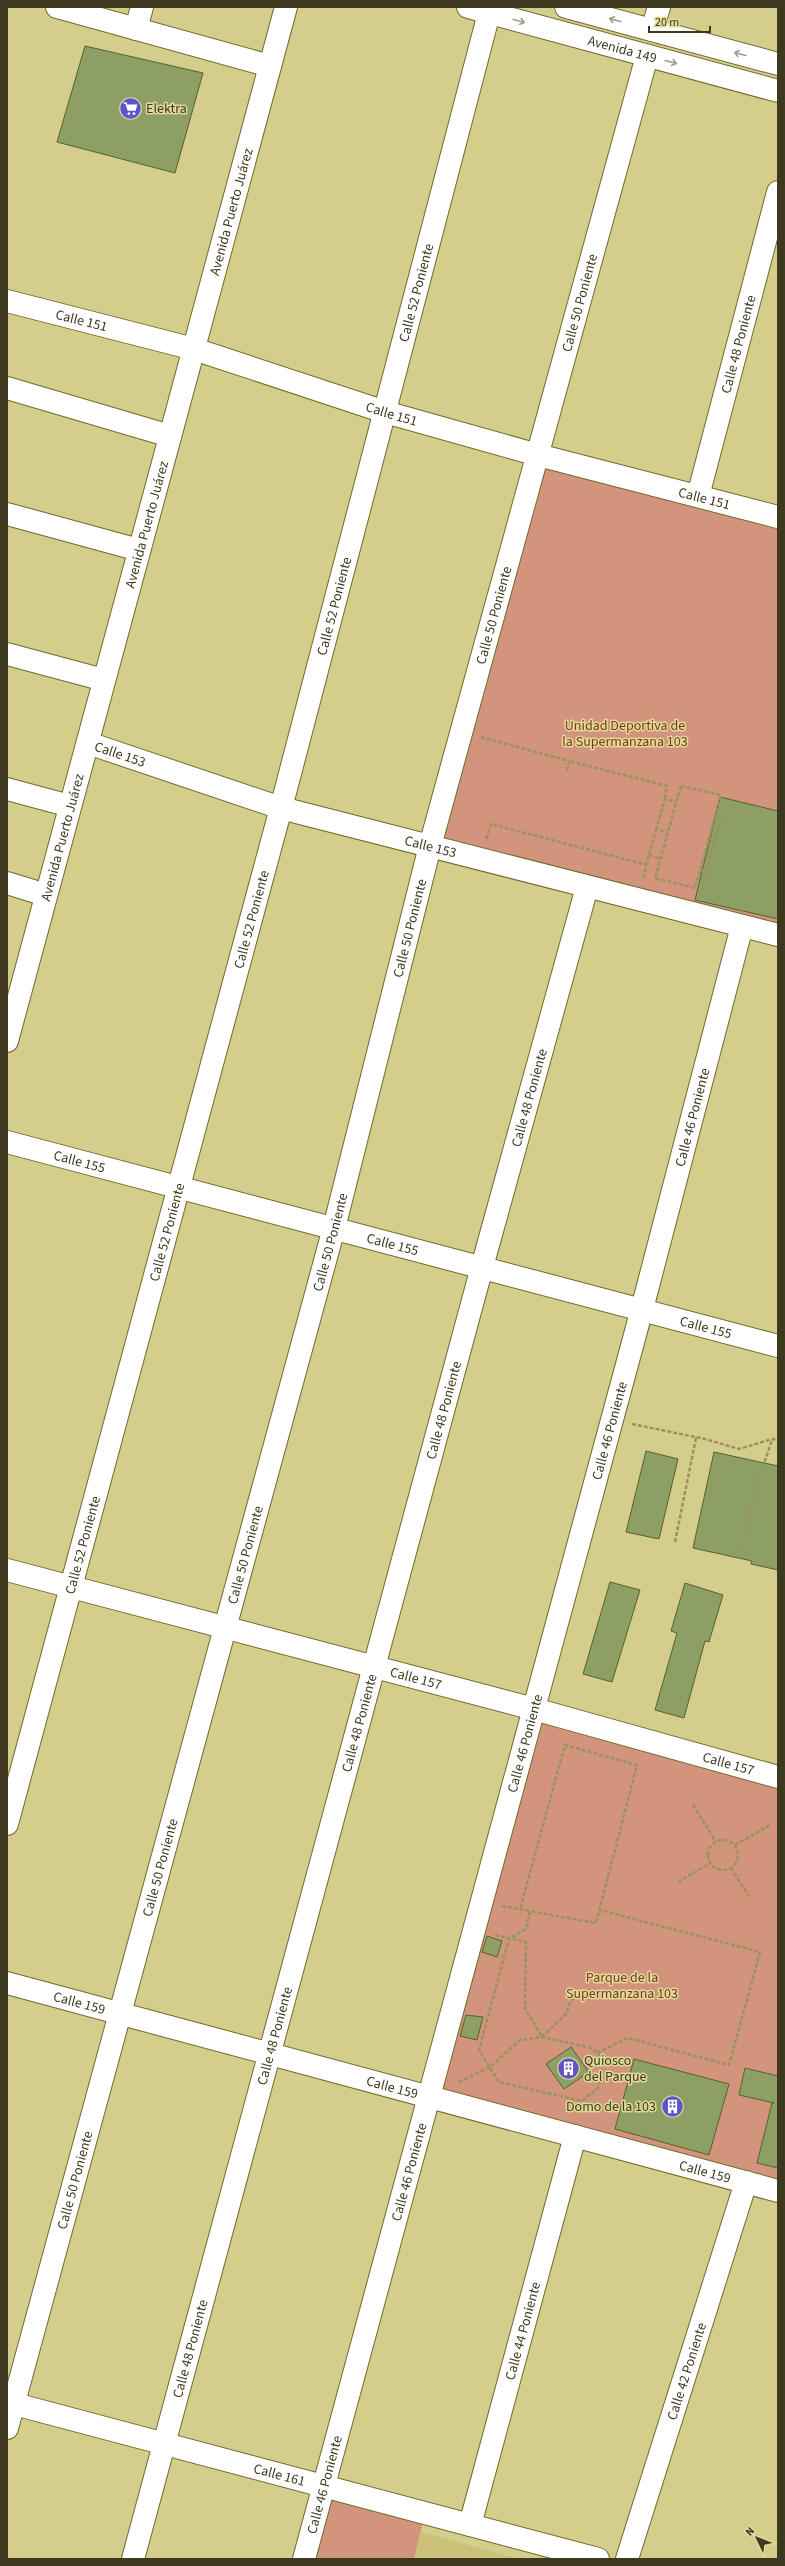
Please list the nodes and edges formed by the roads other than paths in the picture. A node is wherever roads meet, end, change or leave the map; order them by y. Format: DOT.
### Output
graph roads {
  1 [pos="142,7"];
  2 [pos="286,7"];
  3 [pos="468,7"];
  4 [pos="566,7"];
  5 [pos="659,7"];
  6 [pos="65,8"];
  7 [pos="489,13"];
  8 [pos="136,29"];
  9 [pos="652,30"];
  10 [pos="647,56"];
  11 [pos="778,64"];
  12 [pos="270,66"];
  13 [pos="778,91"];
  14 [pos="778,192"];
  15 [pos="7,301"];
  16 [pos="194,349"];
  17 [pos="7,388"];
  18 [pos="385,412"];
  19 [pos="170,436"];
  20 [pos="538,455"];
  21 [pos="698,496"];
  22 [pos="7,514"];
  23 [pos="778,517"];
  24 [pos="140,550"];
  25 [pos="7,654"];
  26 [pos="104,680"];
  27 [pos="88,743"];
  28 [pos="7,789"];
  29 [pos="70,806"];
  30 [pos="280,808"];
  31 [pos="430,846"];
  32 [pos="7,883"];
  33 [pos="587,887"];
  34 [pos="46,895"];
  35 [pos="742,926"];
  36 [pos="778,936"];
  37 [pos="11,1012"];
  38 [pos="7,1041"];
  39 [pos="7,1142"];
  40 [pos="179,1187"];
  41 [pos="334,1228"];
  42 [pos="482,1267"];
  43 [pos="642,1310"];
  44 [pos="778,1346"];
  45 [pos="7,1570"];
  46 [pos="71,1587"];
  47 [pos="226,1628"];
  48 [pos="373,1666"];
  49 [pos="534,1709"];
  50 [pos="778,1777"];
  51 [pos="7,1824"];
  52 [pos="7,1983"];
  53 [pos="121,2013"];
  54 [pos="269,2054"];
  55 [pos="430,2097"];
  56 [pos="575,2136"];
  57 [pos="746,2182"];
  58 [pos="778,2191"];
  59 [pos="10,2403"];
  60 [pos="7,2428"];
  61 [pos="164,2444"];
  62 [pos="324,2486"];
  63 [pos="470,2525"];
  64 [pos="133,2559"];
  65 [pos="304,2559"];
  66 [pos="598,2559"];
  67 [pos="627,2559"];
  1 -- 8 [label="street"];
  2 -- 12 [label="street, Avenida Puerto Juárez"];
  3 -- 7 [label="street, Avenida 149"];
  9 -- 4 [label="street, Avenida 149, one-way"];
  5 -- 9 [label="street"];
  6 -- 8 [label="street"];
  7 -- 10 [label="street, Avenida 149, one-way"];
  7 -- 18 [label="street, Calle 52 Poniente"];
  8 -- 12 [label="street"];
  11 -- 9 [label="street, Avenida 149, one-way"];
  10 -- 13 [label="street, Avenida 149, one-way"];
  10 -- 20 [label="street, Calle 50 Poniente"];
  12 -- 16 [label="street, Avenida Puerto Juárez"];
  14 -- 21 [label="street, Calle 48 Poniente"];
  15 -- 16 [label="street, Calle 151"];
  16 -- 18 [label="street, Calle 151"];
  16 -- 19 [label="street, Avenida Puerto Juárez"];
  17 -- 19 [label="street"];
  18 -- 20 [label="street, Calle 151"];
  18 -- 30 [label="street, Calle 52 Poniente"];
  19 -- 24 [label="street, Avenida Puerto Juárez"];
  20 -- 21 [label="street, Calle 151"];
  20 -- 31 [label="street, Calle 50 Poniente"];
  21 -- 23 [label="street, Calle 151"];
  22 -- 24 [label="street"];
  24 -- 26 [label="street, Avenida Puerto Juárez"];
  25 -- 26 [label="street"];
  26 -- 27 [label="street, Avenida Puerto Juárez"];
  27 -- 29 [label="street, Avenida Puerto Juárez"];
  27 -- 30 [label="street, Calle 153"];
  28 -- 29 [label="street"];
  29 -- 34 [label="street, Avenida Puerto Juárez"];
  30 -- 31 [label="street, Calle 153"];
  30 -- 40 [label="street, Calle 52 Poniente"];
  31 -- 33 [label="street, Calle 153"];
  31 -- 41 [label="street, Calle 50 Poniente"];
  32 -- 34 [label="street"];
  33 -- 35 [label="street, Calle 153"];
  33 -- 42 [label="street, Calle 48 Poniente"];
  34 -- 37 [label="street, Avenida Puerto Juárez"];
  35 -- 36 [label="street, Calle 153"];
  35 -- 43 [label="street, Calle 46 Poniente"];
  37 -- 38 [label="street, Avenida Puerto Juárez"];
  39 -- 40 [label="street, Calle 155"];
  40 -- 41 [label="street, Calle 155"];
  40 -- 46 [label="street, Calle 52 Poniente"];
  41 -- 42 [label="street, Calle 155"];
  41 -- 47 [label="street, Calle 50 Poniente"];
  42 -- 43 [label="street, Calle 155"];
  42 -- 48 [label="street, Calle 48 Poniente"];
  43 -- 44 [label="street, Calle 155"];
  43 -- 49 [label="street, Calle 46 Poniente"];
  45 -- 46 [label="street, Calle 157"];
  46 -- 47 [label="street, Calle 157"];
  46 -- 51 [label="street, Calle 52 Poniente"];
  47 -- 48 [label="street, Calle 157"];
  47 -- 53 [label="street, Calle 50 Poniente"];
  48 -- 49 [label="street, Calle 157"];
  48 -- 54 [label="street, Calle 48 Poniente"];
  49 -- 50 [label="street, Calle 157"];
  49 -- 55 [label="street, Calle 46 Poniente"];
  52 -- 53 [label="street, Calle 159"];
  53 -- 54 [label="street, Calle 159"];
  53 -- 59 [label="street, Calle 50 Poniente"];
  54 -- 55 [label="street, Calle 159"];
  54 -- 61 [label="street, Calle 48 Poniente"];
  55 -- 56 [label="street, Calle 159"];
  55 -- 62 [label="street, Calle 46 Poniente"];
  56 -- 57 [label="street, Calle 159"];
  56 -- 63 [label="street, Calle 44 Poniente"];
  57 -- 58 [label="street, Calle 159"];
  57 -- 67 [label="street, Calle 42 Poniente"];
  59 -- 60 [label="street, Calle 50 Poniente"];
  59 -- 61 [label="street, Calle 161"];
  61 -- 62 [label="street, Calle 161"];
  61 -- 64 [label="street, Calle 48 Poniente"];
  62 -- 63 [label="street, Calle 161"];
  62 -- 65 [label="street, Calle 46 Poniente"];
  63 -- 66 [label="street, Calle 161"];
}
